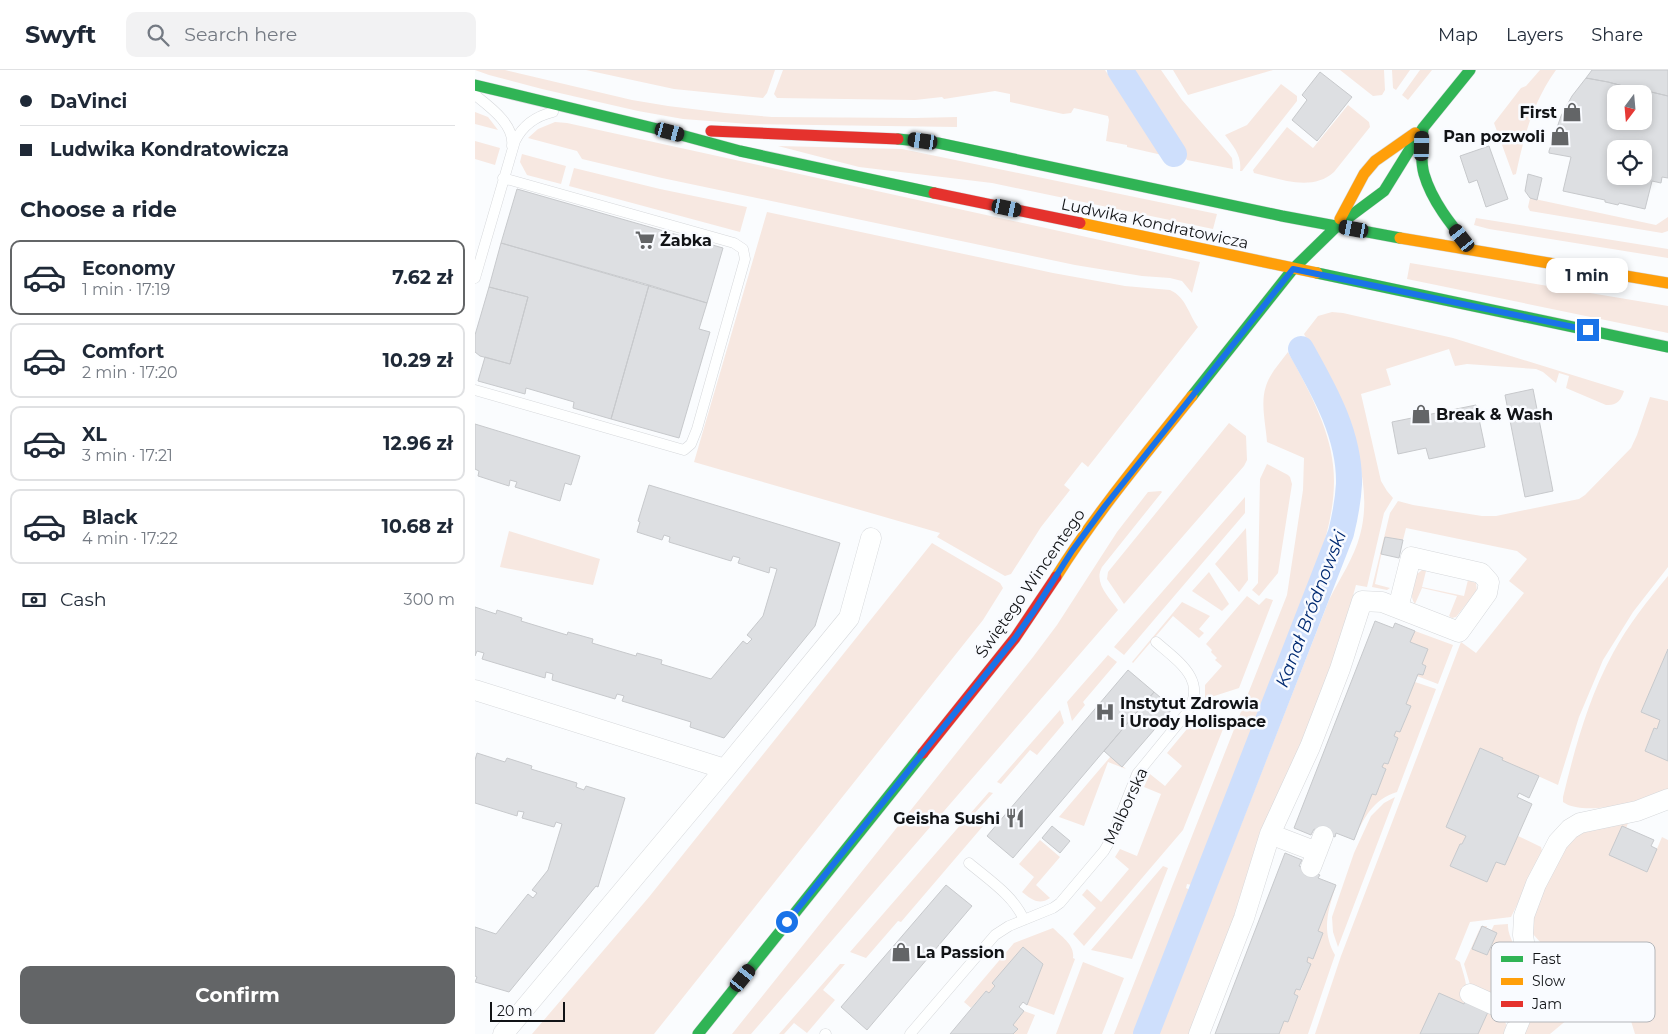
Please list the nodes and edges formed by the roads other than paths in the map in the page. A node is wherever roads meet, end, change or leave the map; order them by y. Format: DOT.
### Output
graph roads {
  1 [pos="1470,70"];
  2 [pos="475,85"];
  3 [pos="475,95"];
  4 [pos="579,111"];
  5 [pos="638,124"];
  6 [pos="1423,128"];
  7 [pos="512,147"];
  8 [pos="503,178"];
  9 [pos="1337,226"];
  10 [pos="1471,249"];
  11 [pos="1293,269"];
  12 [pos="475,278"];
  13 [pos="1668,282"];
  14 [pos="1668,347"];
  15 [pos="475,390"];
  16 [pos="871,538"];
  17 [pos="1398,608"];
  18 [pos="1156,642"];
  19 [pos="475,690"];
  20 [pos="725,769"];
  21 [pos="1668,799"];
  22 [pos="1270,834"];
  23 [pos="1317,852"];
  24 [pos="969,863"];
  25 [pos="1024,920"];
  26 [pos="1524,942"];
  27 [pos="1471,994"];
  28 [pos="1491,1007"];
  29 [pos="503,1034"];
  30 [pos="698,1034"];
  31 [pos="910,1034"];
  32 [pos="1199,1034"];
  1 -- 6 [label="main road, Świętego Wincentego"];
  2 -- 4 [label="main road, Ludwika Kondratowicza"];
  3 -- 7 [label="lane"];
  4 -- 5 [label="main road, Ludwika Kondratowicza"];
  4 -- 7 [label="lane"];
  5 -- 9 [label="main road, Ludwika Kondratowicza"];
  5 -- 11 [label="main road, Ludwika Kondratowicza"];
  6 -- 9 [label="main road, Świętego Wincentego"];
  6 -- 9 [label="main road, Świętego Wincentego"];
  6 -- 10 [label="main road"];
  7 -- 8 [label="lane"];
  8 -- 12 [label="lane"];
  8 -- 15 [label="lane"];
  9 -- 10 [label="main road, Ludwika Kondratowicza"];
  9 -- 11 [label="main road, Świętego Wincentego"];
  10 -- 13 [label="main road, Ludwika Kondratowicza"];
  11 -- 14 [label="main road, Ludwika Kondratowicza"];
  11 -- 30 [label="main road, Świętego Wincentego"];
  16 -- 20 [label="street"];
  17 -- 17 [label="street"];
  17 -- 22 [label="street"];
  18 -- 25 [label="lane, Malborska"];
  19 -- 20 [label="street"];
  20 -- 29 [label="street"];
  21 -- 26 [label="street"];
  22 -- 23 [label="street"];
  22 -- 32 [label="street"];
  24 -- 25 [label="lane"];
  25 -- 31 [label="lane, Malborska"];
  27 -- 28 [label="street"];
}
